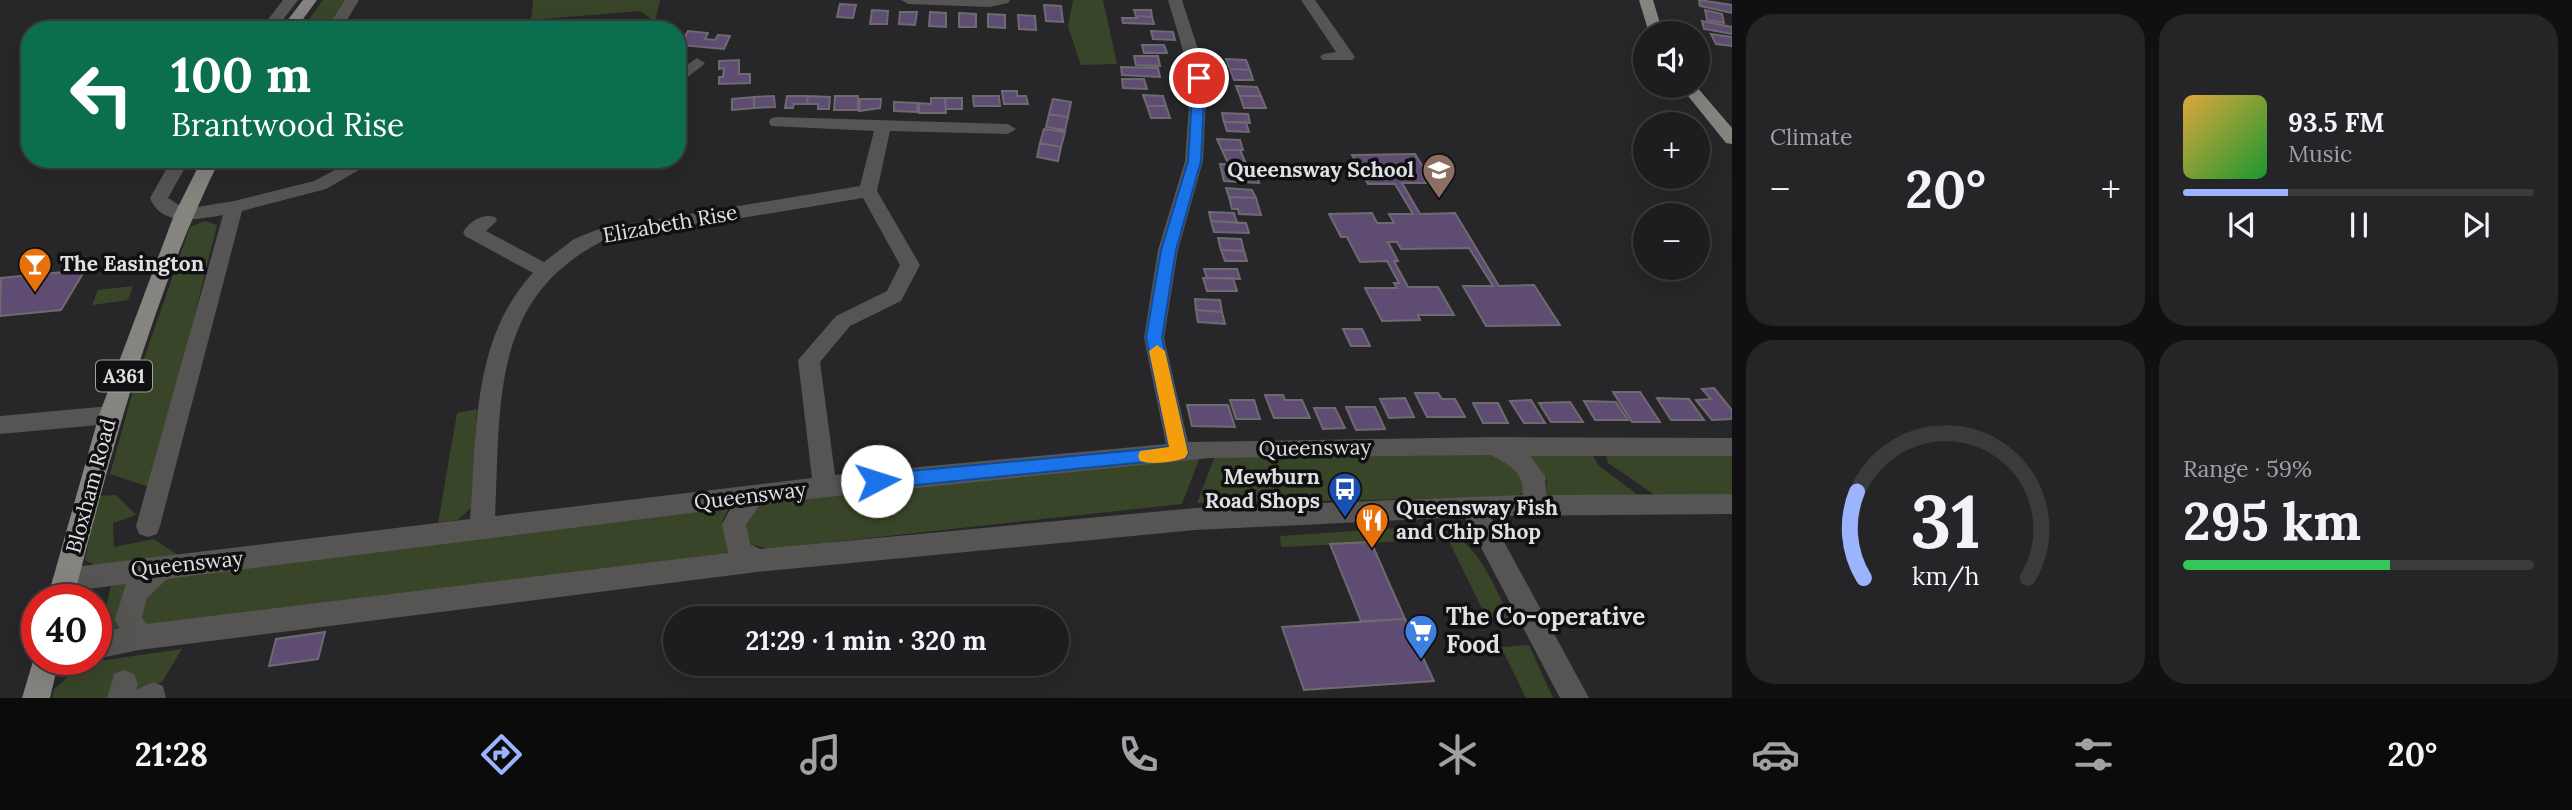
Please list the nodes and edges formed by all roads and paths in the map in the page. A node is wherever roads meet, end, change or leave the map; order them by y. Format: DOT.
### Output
graph roads {
  1 [pos="291,0"];
  2 [pos="310,0"];
  3 [pos="352,0"];
  4 [pos="908,0"];
  5 [pos="1003,0"];
  6 [pos="1175,0"];
  7 [pos="1308,0"];
  8 [pos="1646,0"];
  9 [pos="274,21"];
  10 [pos="294,21"];
  11 [pos="339,21"];
  12 [pos="1652,21"];
  13 [pos="1328,57"];
  14 [pos="1347,57"];
  15 [pos="1366,57"];
  16 [pos="697,63"];
  17 [pos="686,72"];
  18 [pos="1698,98"];
  19 [pos="777,122"];
  20 [pos="883,126"];
  21 [pos="1008,129"];
  22 [pos="1732,139"];
  23 [pos="176,168"];
  24 [pos="206,168"];
  25 [pos="354,168"];
  26 [pos="868,191"];
  27 [pos="234,207"];
  28 [pos="183,215"];
  29 [pos="488,221"];
  30 [pos="544,270"];
  31 [pos="110,415"];
  32 [pos="0,425"];
  33 [pos="1494,446"];
  34 [pos="1732,447"];
  35 [pos="1179,453"];
  36 [pos="825,486"];
  37 [pos="752,496"];
  38 [pos="1732,504"];
  39 [pos="1531,505"];
  40 [pos="1472,506"];
  41 [pos="148,526"];
  42 [pos="482,529"];
  43 [pos="757,561"];
  44 [pos="160,568"];
  45 [pos="65,584"];
  46 [pos="89,584"];
  47 [pos="139,637"];
  48 [pos="112,643"];
  49 [pos="42,675"];
  50 [pos="36,698"];
  51 [pos="1575,698"];
  1 -- 9 [label="street"];
  2 -- 10 [label="main road"];
  3 -- 11 [label="street"];
  4 -- 5 [label="street"];
  6 -- 35 [label="street"];
  7 -- 14 [label="street"];
  8 -- 12 [label="main road"];
  13 -- 14 [label="street"];
  14 -- 15 [label="street"];
  16 -- 17 [label="street"];
  18 -- 22 [label="main road"];
  19 -- 20 [label="street"];
  20 -- 21 [label="street"];
  20 -- 26 [label="street"];
  23 -- 28 [label="street"];
  24 -- 28 [label="main road, Bloxham Road / A361"];
  25 -- 27 [label="street"];
  26 -- 30 [label="street, Elizabeth Rise"];
  26 -- 36 [label="street"];
  27 -- 28 [label="street"];
  27 -- 41 [label="street"];
  28 -- 31 [label="main road, Bloxham Road / A361"];
  29 -- 30 [label="street"];
  30 -- 42 [label="street, Elizabeth Rise"];
  31 -- 32 [label="street"];
  31 -- 45 [label="main road, Bloxham Road / A361"];
  33 -- 34 [label="street, Queensway"];
  33 -- 35 [label="street, Queensway"];
  33 -- 39 [label="street"];
  35 -- 36 [label="street, Queensway"];
  36 -- 37 [label="street, Queensway"];
  37 -- 42 [label="street, Queensway"];
  37 -- 43 [label="street"];
  38 -- 39 [label="street"];
  39 -- 40 [label="street"];
  40 -- 43 [label="street"];
  40 -- 51 [label="street"];
  42 -- 44 [label="street, Queensway"];
  43 -- 47 [label="street"];
  44 -- 46 [label="street, Queensway"];
  44 -- 47 [label="street"];
  47 -- 48 [label="street"];
  49 -- 50 [label="main road"];
}
